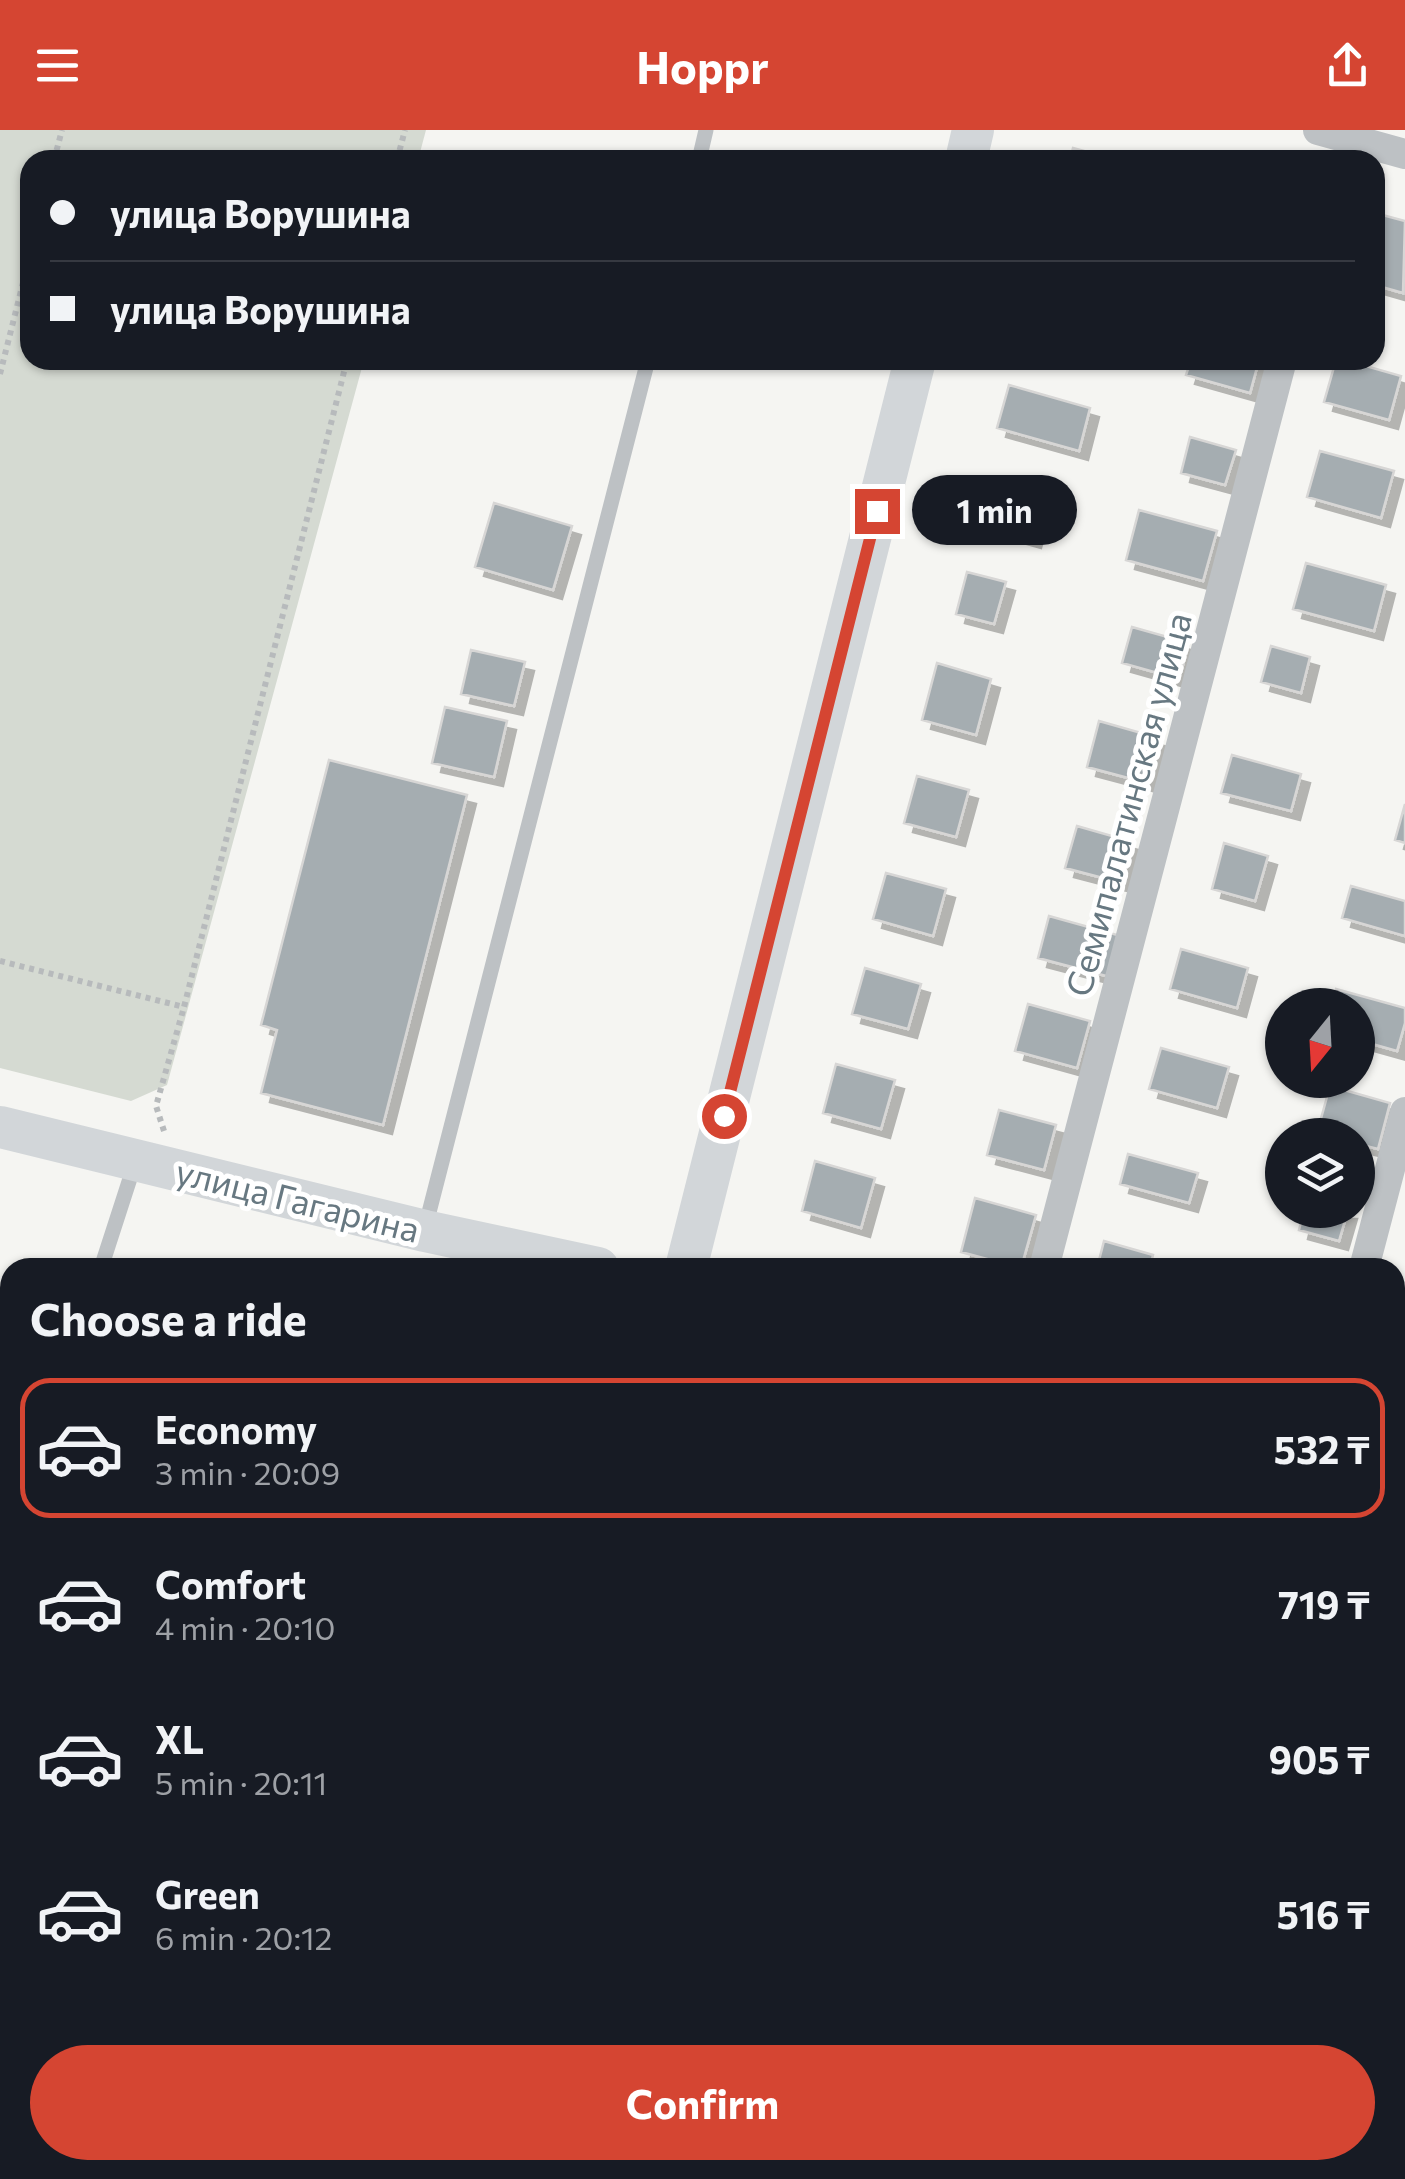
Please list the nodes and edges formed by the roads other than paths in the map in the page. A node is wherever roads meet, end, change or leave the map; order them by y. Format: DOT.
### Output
graph roads {
  1 [pos="1334,139"];
  2 [pos="1405,154"];
  3 [pos="645,370"];
  4 [pos="912,370"];
  5 [pos="1279,370"];
  6 [pos="1405,1112"];
  7 [pos="0,1127"];
  8 [pos="156,1164"];
  9 [pos="425,1231"];
  10 [pos="107,1258"];
  11 [pos="551,1258"];
  12 [pos="689,1258"];
  13 [pos="1047,1258"];
  14 [pos="1367,1258"];
  1 -- 2 [label="street"];
  3 -- 9 [label="lane"];
  4 -- 12 [label="street"];
  5 -- 13 [label="street, Семипалатинская улица"];
  6 -- 14 [label="street"];
  7 -- 8 [label="street, улица Гагарина"];
  8 -- 9 [label="street, улица Гагарина"];
  8 -- 10 [label="lane"];
  9 -- 11 [label="street, улица Гагарина"];
}
